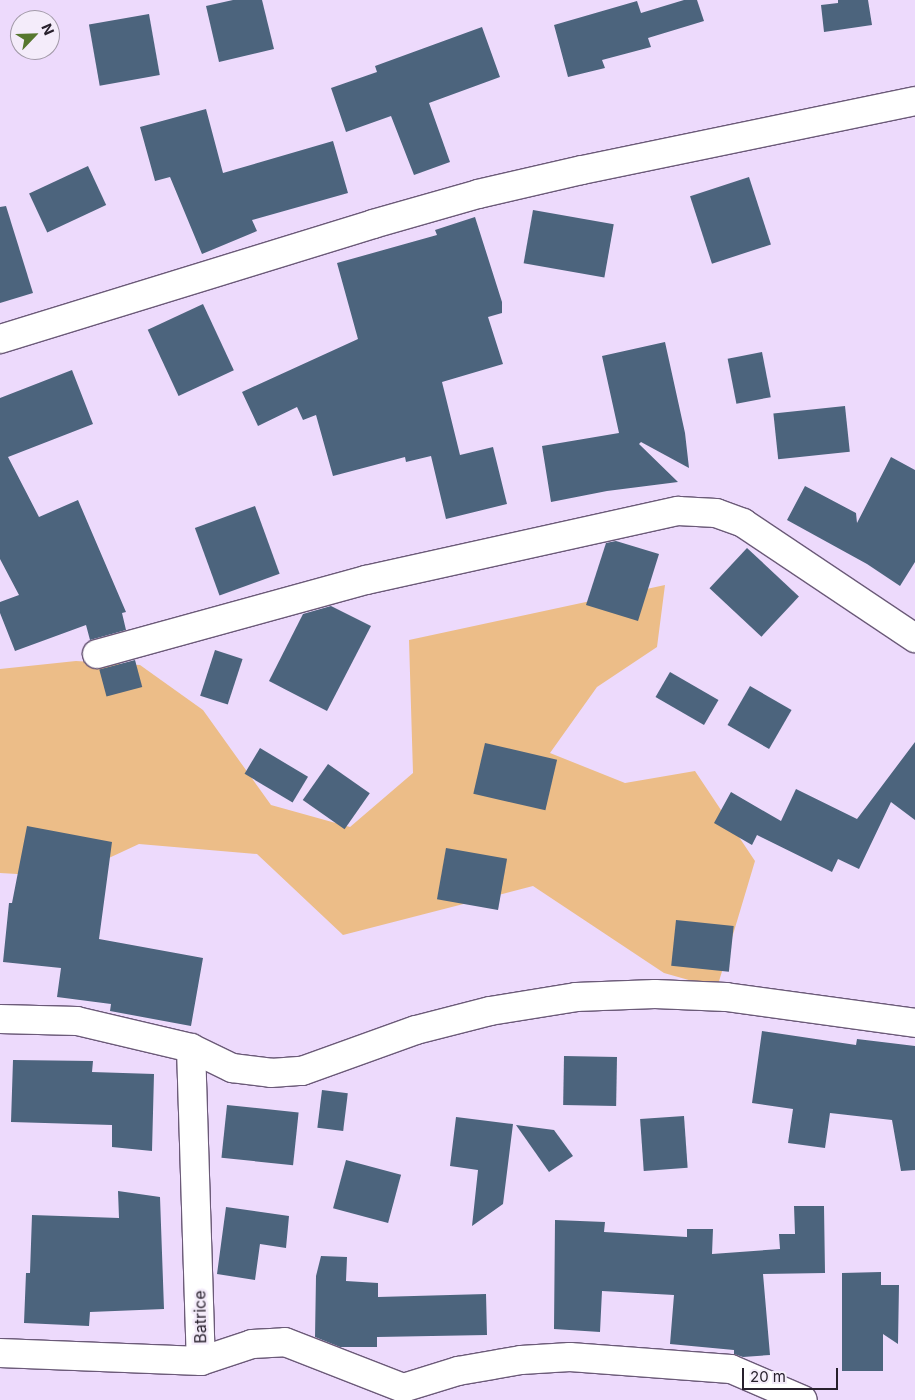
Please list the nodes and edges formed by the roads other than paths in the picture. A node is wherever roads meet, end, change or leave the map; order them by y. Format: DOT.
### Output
graph roads {
  1 [pos="915,101"];
  2 [pos="0,339"];
  3 [pos="915,638"];
  4 [pos="97,654"];
  5 [pos="0,1019"];
  6 [pos="915,1023"];
  7 [pos="191,1048"];
  8 [pos="0,1353"];
  9 [pos="202,1361"];
  10 [pos="405,1394"];
  11 [pos="803,1400"];
  1 -- 2 [label="street"];
  3 -- 4 [label="street"];
  5 -- 7 [label="street"];
  6 -- 7 [label="street"];
  7 -- 9 [label="street, Batrice"];
  8 -- 9 [label="street"];
  9 -- 10 [label="street, Batrice"];
  10 -- 11 [label="street"];
}
